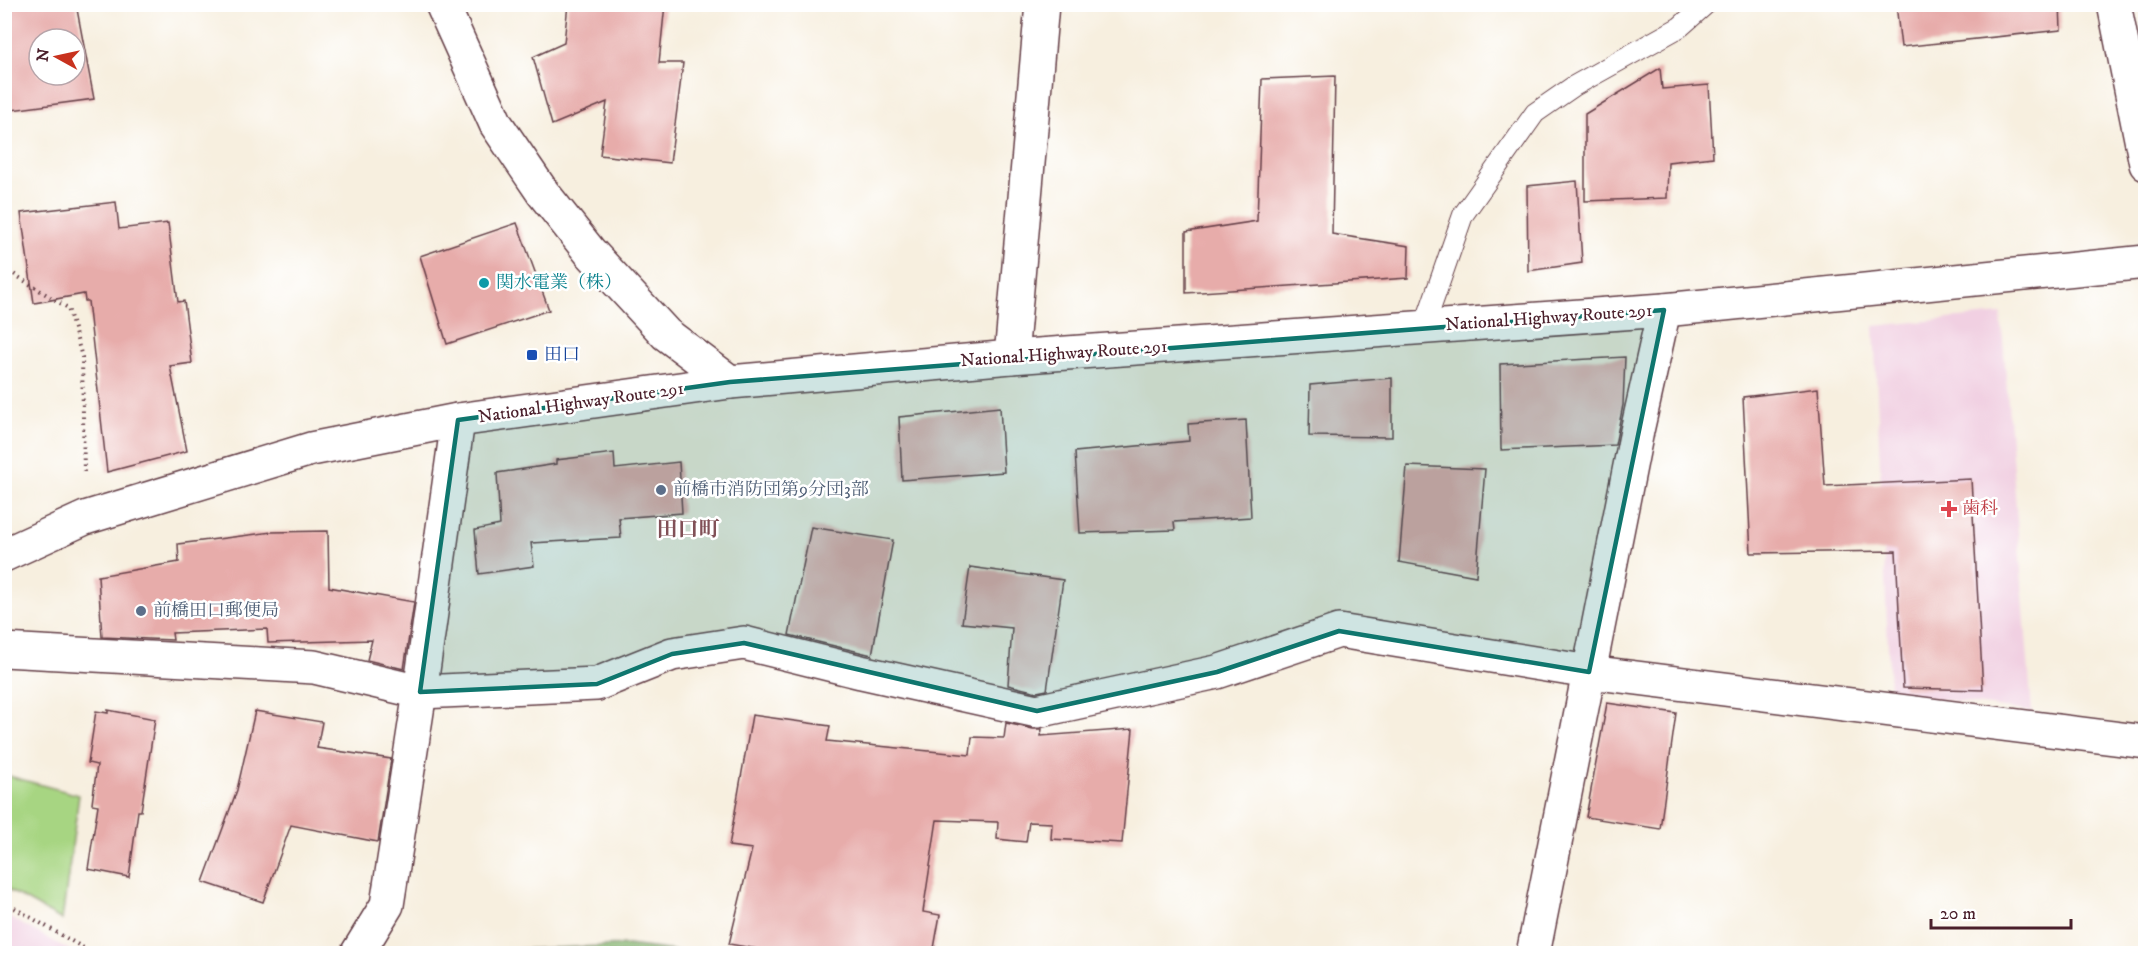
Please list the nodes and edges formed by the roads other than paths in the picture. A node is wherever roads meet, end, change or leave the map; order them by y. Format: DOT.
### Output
graph roads {
  1 [pos="442,4"];
  2 [pos="1042,4"];
  3 [pos="1706,4"];
  4 [pos="2114,4"];
  5 [pos="2145,164"];
  6 [pos="2145,262"];
  7 [pos="1664,310"];
  8 [pos="1424,327"];
  9 [pos="1011,357"];
  10 [pos="730,382"];
  11 [pos="458,420"];
  12 [pos="4,555"];
  13 [pos="4,650"];
  14 [pos="1589,672"];
  15 [pos="420,692"];
  16 [pos="2145,742"];
  17 [pos="357,954"];
  18 [pos="1533,954"];
  1 -- 10 [label="main road"];
  2 -- 9 [label="main road"];
  3 -- 8 [label="lane"];
  4 -- 5 [label="main road"];
  6 -- 7 [label="main road, National Highway Route 291"];
  7 -- 8 [label="main road, National Highway Route 291"];
  7 -- 14 [label="main road"];
  8 -- 9 [label="main road, National Highway Route 291"];
  9 -- 10 [label="main road, National Highway Route 291"];
  10 -- 11 [label="main road, National Highway Route 291"];
  11 -- 12 [label="main road, National Highway Route 291"];
  11 -- 15 [label="main road"];
  13 -- 15 [label="main road"];
  14 -- 15 [label="main road"];
  14 -- 16 [label="main road"];
  14 -- 18 [label="main road"];
  15 -- 17 [label="main road"];
}
